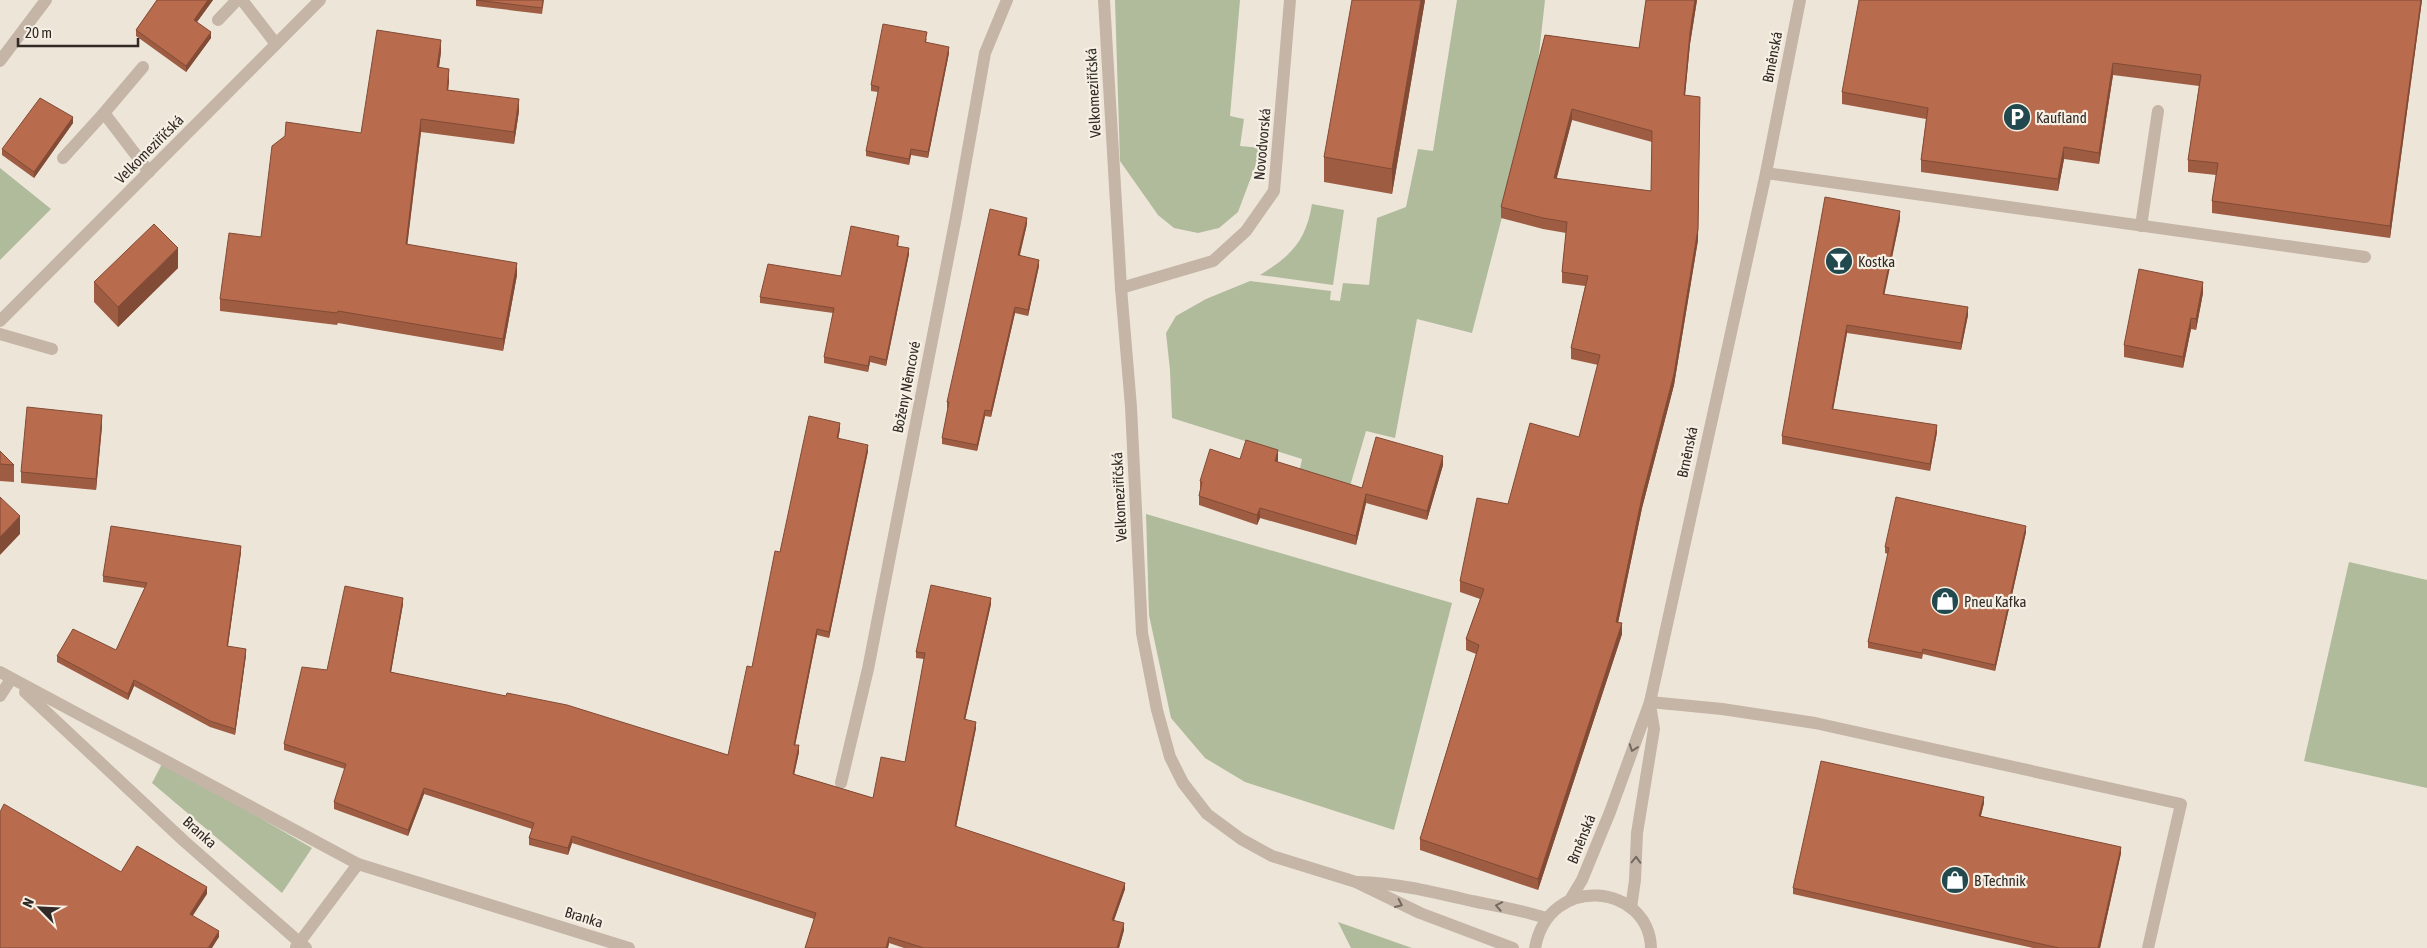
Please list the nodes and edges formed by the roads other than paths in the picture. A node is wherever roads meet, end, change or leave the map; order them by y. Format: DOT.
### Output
graph roads {
  1 [pos="46,0"];
  2 [pos="237,0"];
  3 [pos="242,0"];
  4 [pos="320,0"];
  5 [pos="1007,0"];
  6 [pos="1104,0"];
  7 [pos="1290,0"];
  8 [pos="1800,0"];
  9 [pos="218,20"];
  10 [pos="276,44"];
  11 [pos="0,61"];
  12 [pos="143,68"];
  13 [pos="2158,111"];
  14 [pos="104,114"];
  15 [pos="63,158"];
  16 [pos="149,172"];
  17 [pos="1766,173"];
  18 [pos="2141,226"];
  19 [pos="2365,257"];
  20 [pos="1121,288"];
  21 [pos="0,321"];
  22 [pos="0,334"];
  23 [pos="52,349"];
  24 [pos="0,672"];
  25 [pos="11,679"];
  26 [pos="0,696"];
  27 [pos="1650,702"];
  28 [pos="841,783"];
  29 [pos="358,864"];
  30 [pos="1356,882"];
  31 [pos="1570,900"];
  32 [pos="1631,908"];
  33 [pos="1546,918"];
  34 [pos="300,946"];
  35 [pos="629,948"];
  36 [pos="1513,948"];
  37 [pos="1536,948"];
  38 [pos="1651,948"];
  39 [pos="2148,948"];
  1 -- 11 [label="street"];
  2 -- 9 [label="street"];
  3 -- 10 [label="street"];
  4 -- 10 [label="street, Velkomeziříčská"];
  5 -- 28 [label="street, Boženy Němcové"];
  6 -- 20 [label="street, Velkomeziříčská"];
  7 -- 20 [label="street, Novodvorská"];
  8 -- 17 [label="street, Brněnská"];
  10 -- 16 [label="street, Velkomeziříčská"];
  12 -- 14 [label="street"];
  13 -- 18 [label="street"];
  14 -- 15 [label="street"];
  14 -- 16 [label="street"];
  16 -- 21 [label="street, Velkomeziříčská"];
  17 -- 18 [label="street"];
  17 -- 27 [label="street, Brněnská"];
  18 -- 19 [label="street"];
  20 -- 30 [label="street, Velkomeziříčská"];
  22 -- 23 [label="street"];
  24 -- 25 [label="street, Branka"];
  25 -- 26 [label="street"];
  25 -- 29 [label="street, Branka"];
  25 -- 34 [label="street, Branka"];
  27 -- 31 [label="street, Brněnská, one-way"];
  32 -- 27 [label="street, one-way"];
  27 -- 39 [label="street"];
  29 -- 34 [label="street, Branka"];
  29 -- 35 [label="street, Branka"];
  33 -- 30 [label="street, one-way"];
  30 -- 36 [label="street, one-way"];
  31 -- 32 [label="street"];
  31 -- 33 [label="street"];
  32 -- 38 [label="street"];
  33 -- 37 [label="street"];
}
